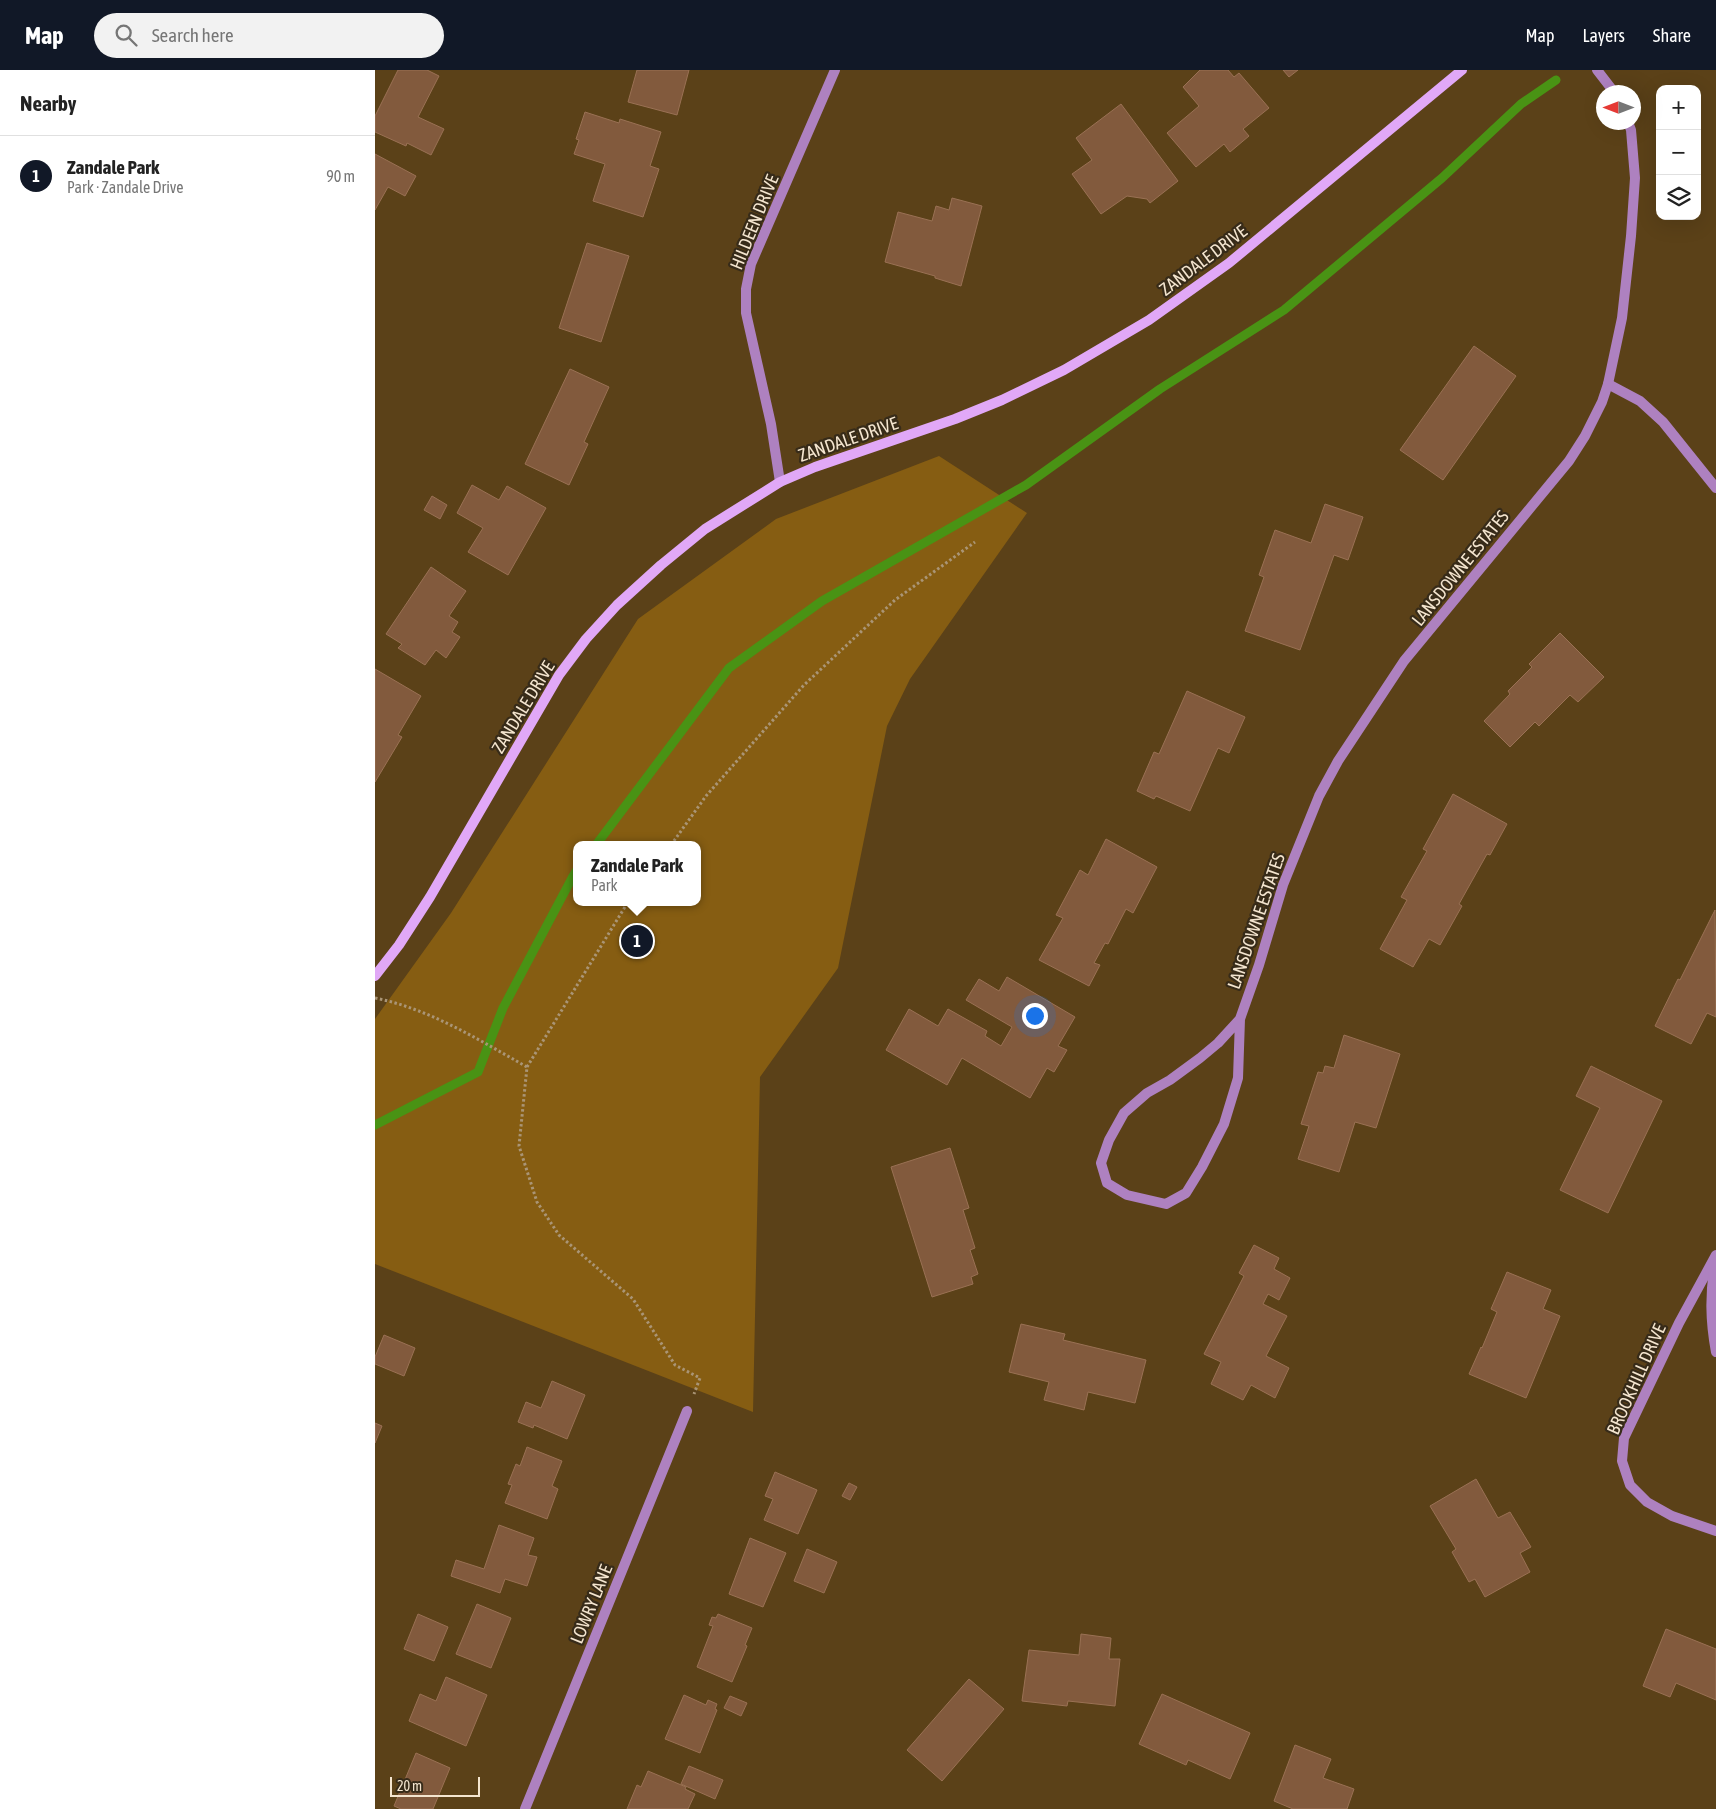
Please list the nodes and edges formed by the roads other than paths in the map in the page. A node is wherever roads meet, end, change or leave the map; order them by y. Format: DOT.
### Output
graph roads {
  1 [pos="835,70"];
  2 [pos="1462,70"];
  3 [pos="1597,70"];
  4 [pos="1609,85"];
  5 [pos="1631,130"];
  6 [pos="1608,384"];
  7 [pos="780,482"];
  8 [pos="1716,488"];
  9 [pos="375,976"];
  10 [pos="1240,1019"];
  11 [pos="1716,1254"];
  12 [pos="1716,1352"];
  13 [pos="687,1411"];
  14 [pos="1716,1531"];
  15 [pos="525,1809"];
  1 -- 7 [label="street, HILDEEN DRIVE"];
  2 -- 7 [label="street, ZANDALE DRIVE"];
  3 -- 4 [label="street"];
  5 -- 6 [label="street, LANSDOWNE ESTATES"];
  6 -- 8 [label="street"];
  6 -- 10 [label="street, LANSDOWNE ESTATES"];
  7 -- 9 [label="street, ZANDALE DRIVE"];
  10 -- 10 [label="street, LANSDOWNE ESTATES"];
  11 -- 12 [label="street, BROOKHILL DRIVE"];
  11 -- 14 [label="street, BROOKHILL DRIVE"];
  13 -- 15 [label="street, LOWRY LANE"];
}
